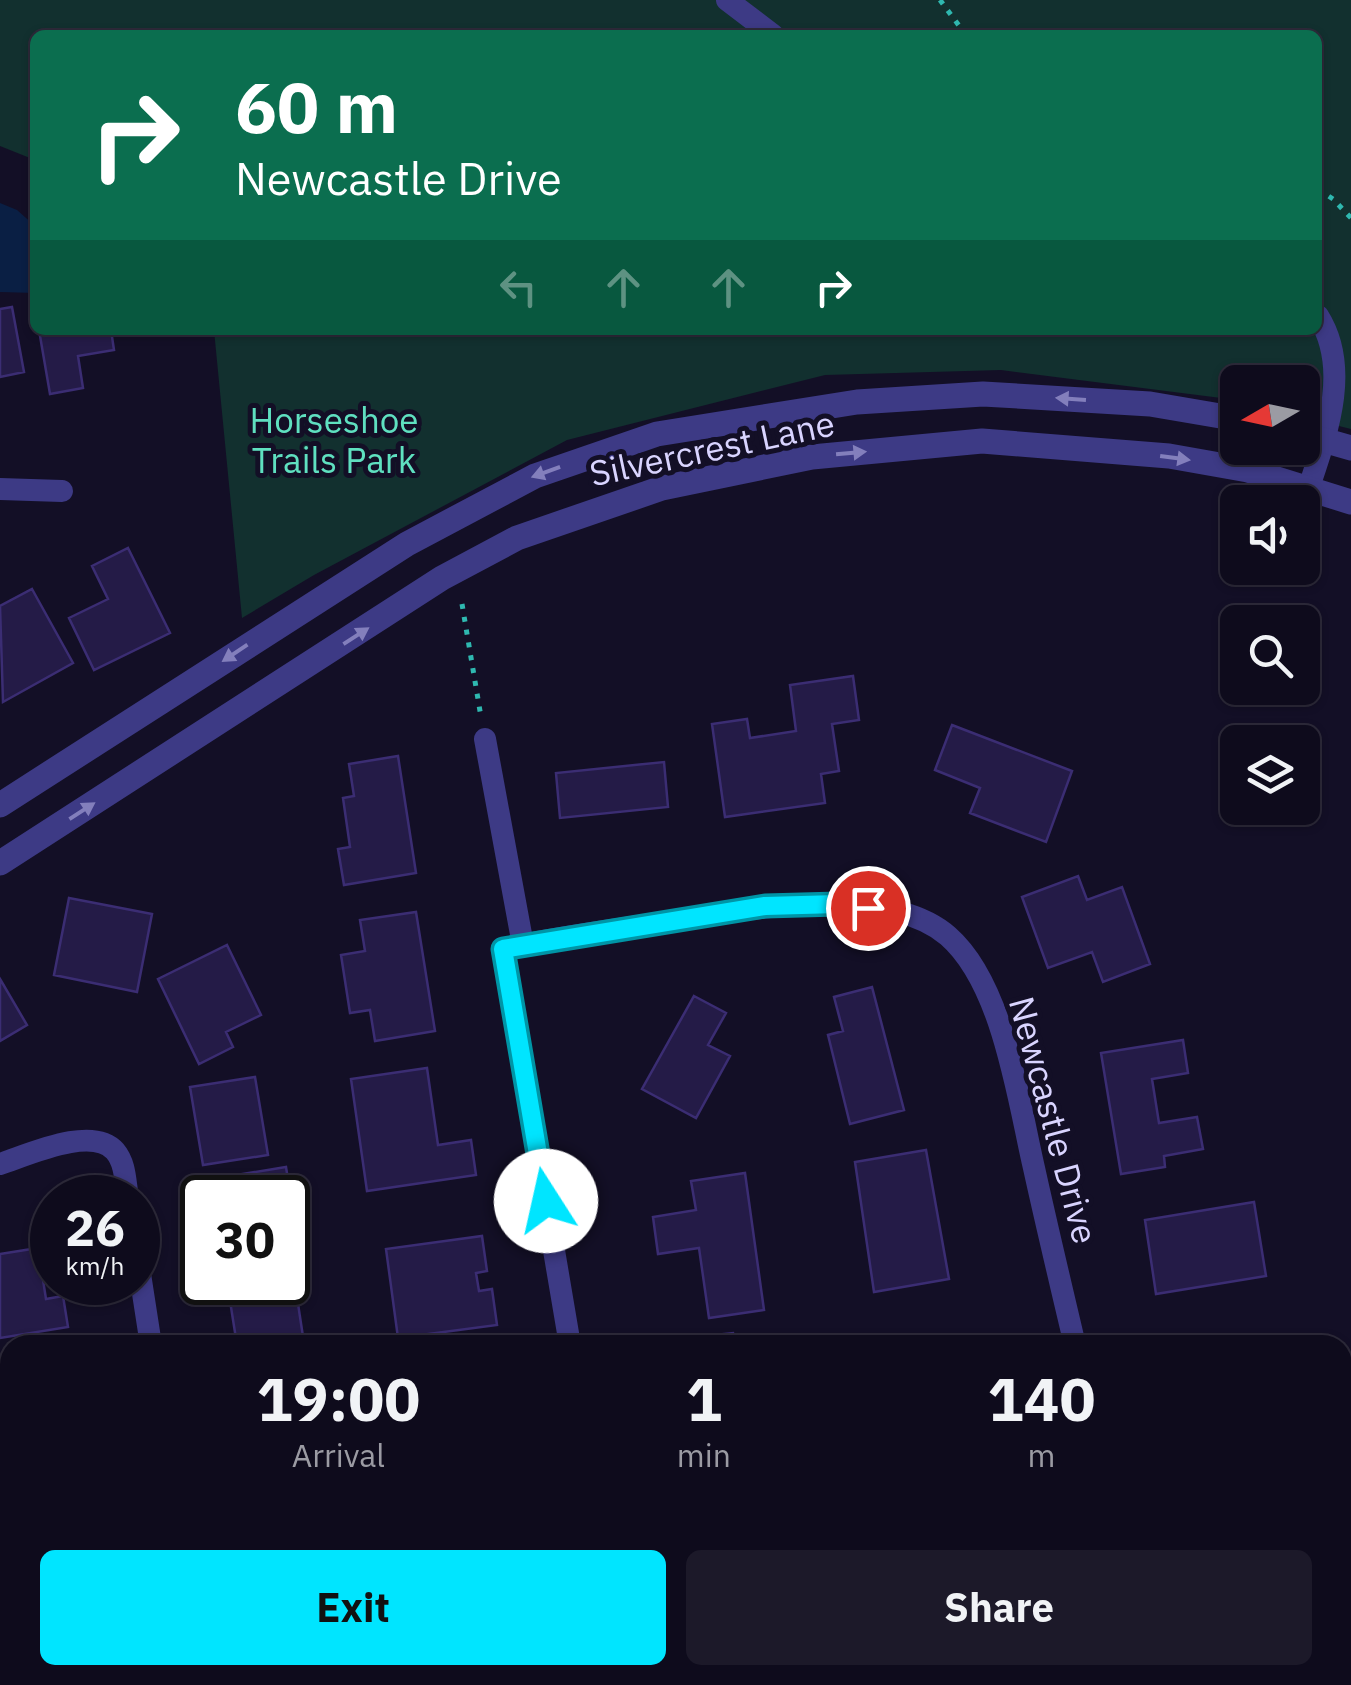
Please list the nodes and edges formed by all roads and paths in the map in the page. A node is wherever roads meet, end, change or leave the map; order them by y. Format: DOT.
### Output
graph roads {
  1 [pos="727,0"];
  2 [pos="940,0"];
  3 [pos="766,30"];
  4 [pos="962,30"];
  5 [pos="1322,192"];
  6 [pos="1351,218"];
  7 [pos="1322,327"];
  8 [pos="1220,416"];
  9 [pos="1320,424"];
  10 [pos="1320,438"];
  11 [pos="1351,448"];
  12 [pos="1302,485"];
  13 [pos="0,488"];
  14 [pos="62,491"];
  15 [pos="1320,491"];
  16 [pos="1351,502"];
  17 [pos="462,604"];
  18 [pos="485,740"];
  19 [pos="0,805"];
  20 [pos="0,864"];
  21 [pos="523,945"];
  22 [pos="0,1164"];
  23 [pos="124,1175"];
  24 [pos="145,1305"];
  25 [pos="149,1335"];
  26 [pos="568,1335"];
  27 [pos="1072,1335"];
  1 -- 3 [label="street"];
  2 -- 4 [label="path"];
  5 -- 6 [label="path"];
  7 -- 9 [label="street"];
  8 -- 19 [label="street, Silvercrest Lane, one-way"];
  10 -- 11 [label="street"];
  20 -- 12 [label="street, Silvercrest Lane, one-way"];
  13 -- 14 [label="street"];
  15 -- 16 [label="street, Silvercrest Lane"];
  17 -- 18 [label="path"];
  18 -- 21 [label="street"];
  21 -- 26 [label="street"];
  21 -- 27 [label="street, Newcastle Drive"];
  22 -- 23 [label="street"];
  24 -- 25 [label="street"];
}
